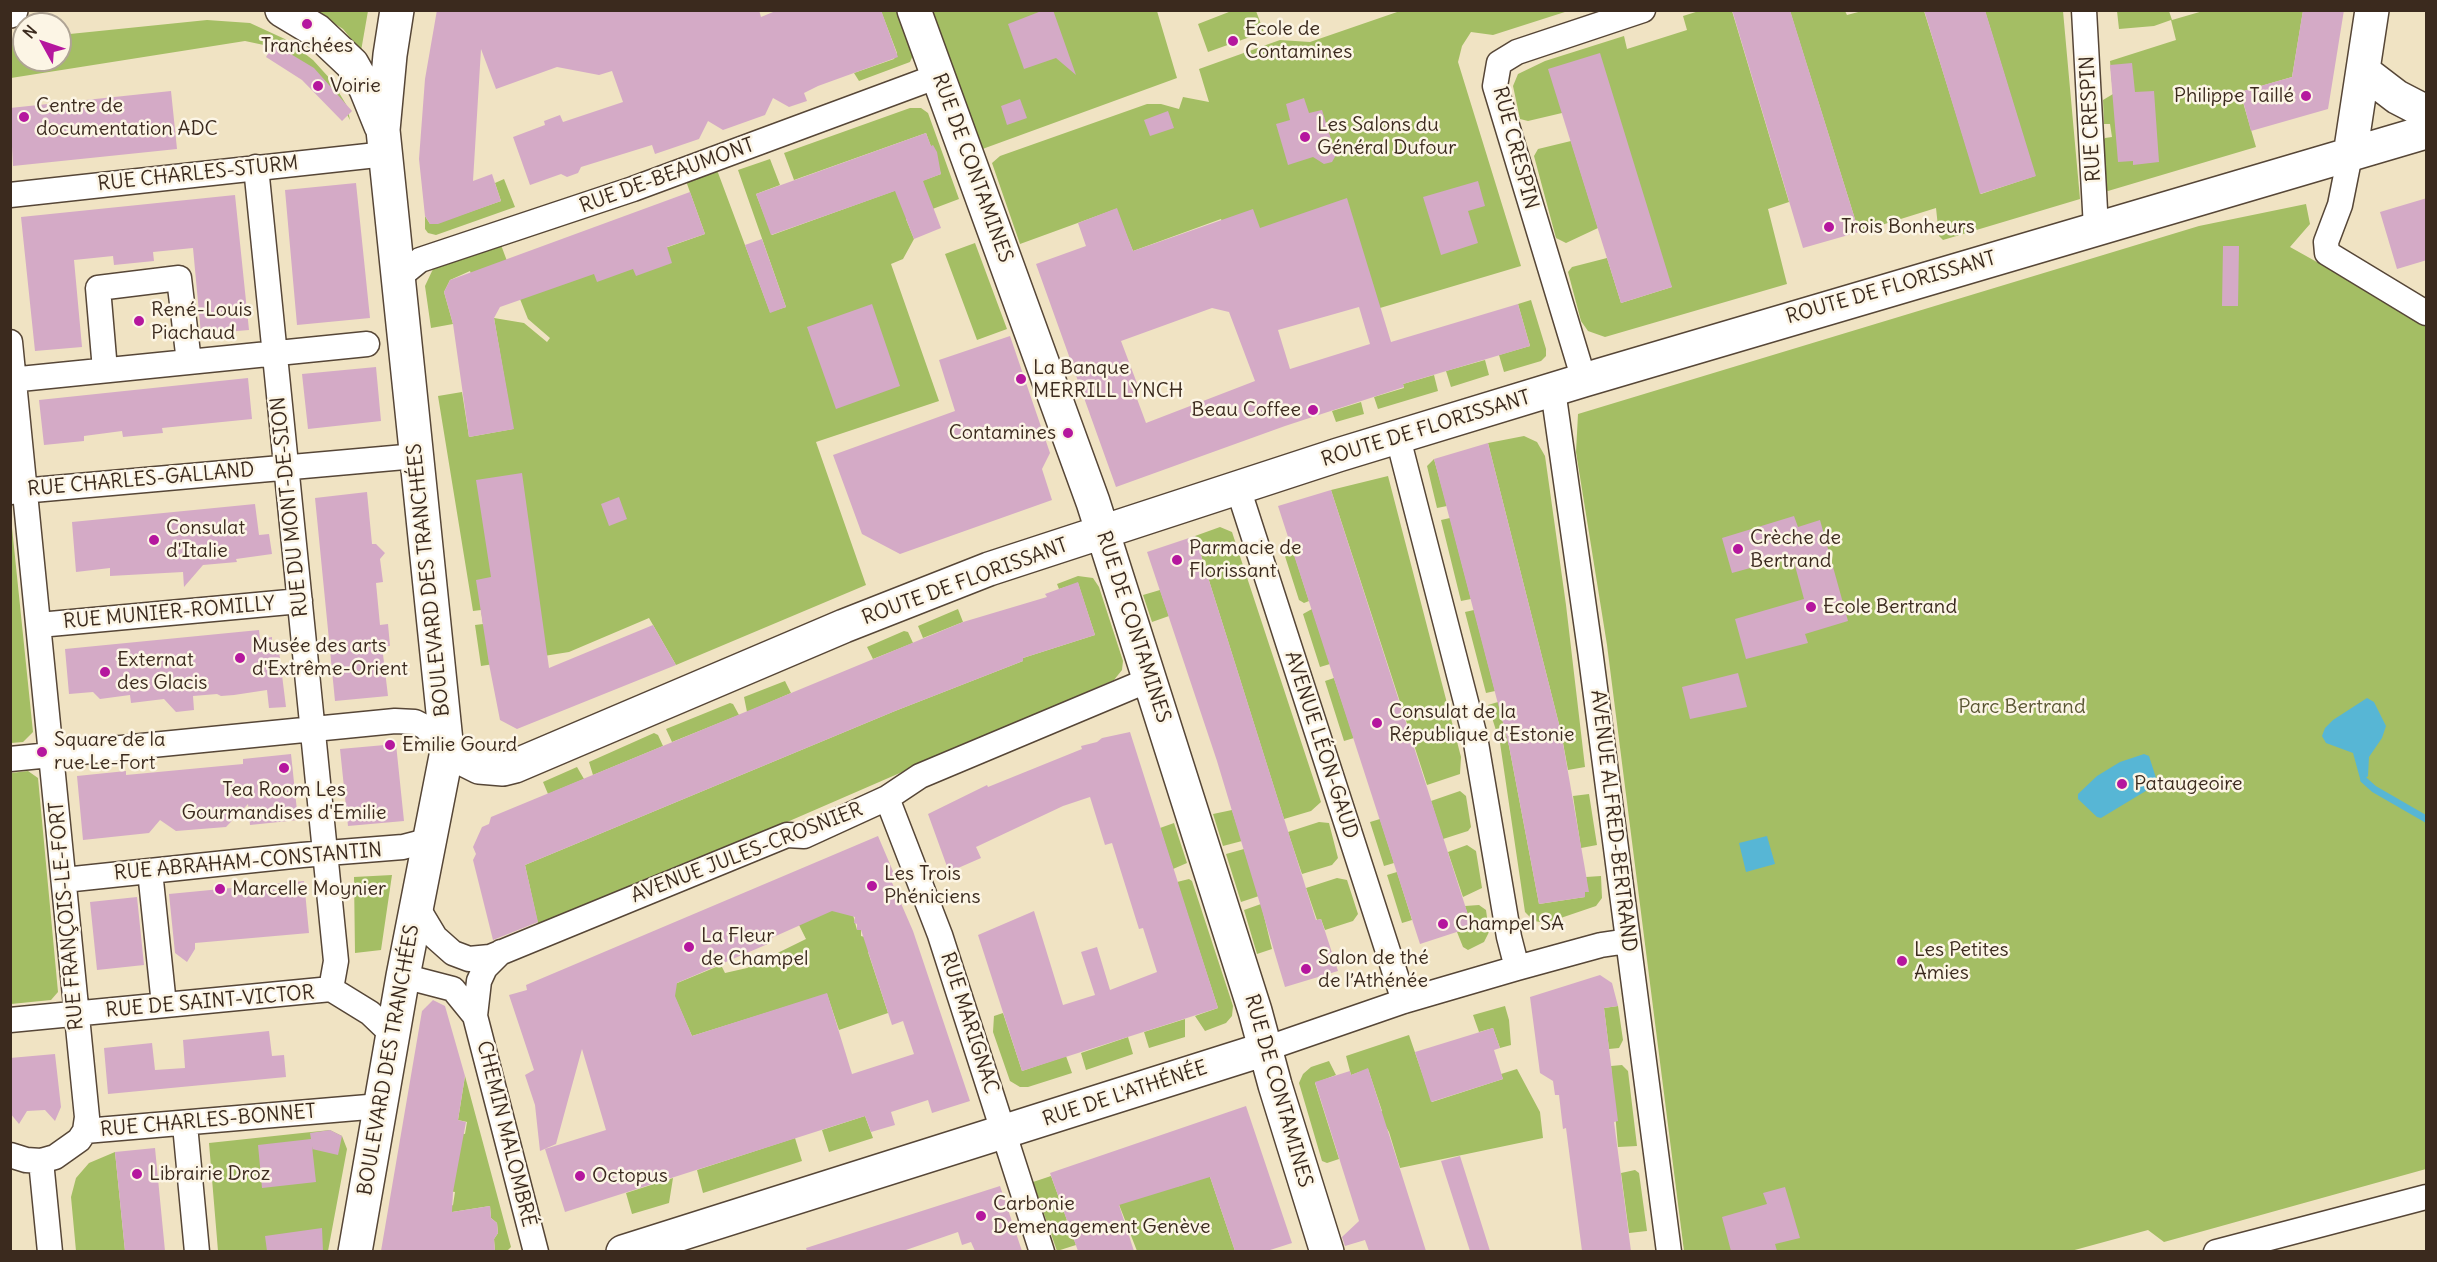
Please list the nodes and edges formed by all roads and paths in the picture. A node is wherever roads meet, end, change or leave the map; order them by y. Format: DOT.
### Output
graph roads {
  1 [pos="282,10"];
  2 [pos="397,10"];
  3 [pos="914,10"];
  4 [pos="1643,10"];
  5 [pos="2084,10"];
  6 [pos="2372,10"];
  7 [pos="2363,71"];
  8 [pos="938,76"];
  9 [pos="2427,112"];
  10 [pos="2427,132"];
  11 [pos="384,142"];
  12 [pos="2350,155"];
  13 [pos="256,166"];
  14 [pos="10,195"];
  15 [pos="2096,228"];
  16 [pos="399,277"];
  17 [pos="2427,313"];
  18 [pos="10,342"];
  19 [pos="367,344"];
  20 [pos="274,354"];
  21 [pos="189,362"];
  22 [pos="105,370"];
  23 [pos="12,380"];
  24 [pos="1584,380"];
  25 [pos="1553,390"];
  26 [pos="1398,438"];
  27 [pos="416,456"];
  28 [pos="286,466"];
  29 [pos="1238,488"];
  30 [pos="17,491"];
  31 [pos="1103,532"];
  32 [pos="300,601"];
  33 [pos="39,625"];
  34 [pos="1151,679"];
  35 [pos="312,728"];
  36 [pos="447,751"];
  37 [pos="52,755"];
  38 [pos="10,759"];
  39 [pos="887,798"];
  40 [pos="430,840"];
  41 [pos="326,853"];
  42 [pos="150,871"];
  43 [pos="64,880"];
  44 [pos="417,907"];
  45 [pos="1628,941"];
  46 [pos="504,949"];
  47 [pos="1517,968"];
  48 [pos="403,976"];
  49 [pos="331,990"];
  50 [pos="1404,1001"];
  51 [pos="165,1005"];
  52 [pos="77,1013"];
  53 [pos="475,1016"];
  54 [pos="10,1020"];
  55 [pos="393,1035"];
  56 [pos="1265,1049"];
  57 [pos="380,1106"];
  58 [pos="185,1125"];
  59 [pos="85,1131"];
  60 [pos="1003,1132"];
  61 [pos="10,1155"];
  62 [pos="41,1161"];
  63 [pos="2427,1197"];
  64 [pos="50,1251"];
  65 [pos="197,1251"];
  66 [pos="355,1251"];
  67 [pos="536,1251"];
  68 [pos="623,1251"];
  69 [pos="1042,1251"];
  70 [pos="1327,1251"];
  71 [pos="1670,1251"];
  72 [pos="2216,1251"];
  1 -- 11 [label="main road"];
  2 -- 11 [label="main road, BOULEVARD DES TRANCHÉES"];
  3 -- 8 [label="main road, RUE DE CONTAMINES"];
  4 -- 24 [label="street, RUE CRESPIN"];
  5 -- 15 [label="street, RUE CRESPIN"];
  6 -- 7 [label="main road"];
  7 -- 9 [label="main road"];
  7 -- 12 [label="main road"];
  8 -- 16 [label="street, RUE DE-BEAUMONT"];
  8 -- 31 [label="main road, RUE DE CONTAMINES"];
  10 -- 12 [label="main road, ROUTE DE FLORISSANT"];
  11 -- 13 [label="street, RUE CHARLES-STURM"];
  11 -- 16 [label="main road, BOULEVARD DES TRANCHÉES"];
  12 -- 15 [label="main road, ROUTE DE FLORISSANT"];
  12 -- 17 [label="street"];
  13 -- 14 [label="street, RUE CHARLES-STURM"];
  13 -- 20 [label="street, RUE DU MONT-DE-SION"];
  15 -- 24 [label="main road, ROUTE DE FLORISSANT"];
  16 -- 27 [label="main road, BOULEVARD DES TRANCHÉES"];
  18 -- 23 [label="street, RUE FRANÇOIS-LE-FORT"];
  19 -- 20 [label="street"];
  20 -- 21 [label="street"];
  20 -- 28 [label="street, RUE DU MONT-DE-SION"];
  21 -- 22 [label="street"];
  21 -- 22 [label="street"];
  22 -- 23 [label="street"];
  23 -- 30 [label="street, RUE FRANÇOIS-LE-FORT"];
  24 -- 25 [label="main road, ROUTE DE FLORISSANT"];
  25 -- 26 [label="main road, ROUTE DE FLORISSANT"];
  25 -- 45 [label="street, AVENUE ALFRED-BERTRAND"];
  26 -- 29 [label="main road, ROUTE DE FLORISSANT"];
  26 -- 47 [label="street"];
  27 -- 28 [label="street, RUE CHARLES-GALLAND"];
  27 -- 36 [label="main road, BOULEVARD DES TRANCHÉES"];
  28 -- 30 [label="street, RUE CHARLES-GALLAND"];
  28 -- 32 [label="street, RUE DU MONT-DE-SION"];
  29 -- 31 [label="main road, ROUTE DE FLORISSANT"];
  29 -- 50 [label="street, AVENUE LÉON-GAUD"];
  30 -- 33 [label="street, RUE FRANÇOIS-LE-FORT"];
  31 -- 34 [label="main road, RUE DE CONTAMINES"];
  31 -- 36 [label="main road, ROUTE DE FLORISSANT"];
  32 -- 33 [label="street, RUE MUNIER-ROMILLY"];
  32 -- 35 [label="street, RUE DU MONT-DE-SION"];
  33 -- 37 [label="street, RUE FRANÇOIS-LE-FORT"];
  34 -- 39 [label="street, AVENUE JULES-CROSNIER"];
  34 -- 56 [label="main road, RUE DE CONTAMINES"];
  35 -- 36 [label="street"];
  35 -- 37 [label="street"];
  35 -- 41 [label="street, RUE DU MONT-DE-SION"];
  36 -- 40 [label="main road, BOULEVARD DES TRANCHÉES"];
  37 -- 38 [label="street"];
  37 -- 43 [label="street, RUE FRANÇOIS-LE-FORT"];
  39 -- 46 [label="street, AVENUE JULES-CROSNIER"];
  39 -- 60 [label="street, RUE MARIGNAC"];
  40 -- 41 [label="street, RUE ABRAHAM-CONSTANTIN"];
  40 -- 44 [label="main road, BOULEVARD DES TRANCHÉES"];
  41 -- 42 [label="street, RUE ABRAHAM-CONSTANTIN"];
  41 -- 49 [label="street, RUE DU MONT-DE-SION"];
  42 -- 43 [label="street, RUE ABRAHAM-CONSTANTIN"];
  42 -- 51 [label="street"];
  43 -- 52 [label="street, RUE FRANÇOIS-LE-FORT"];
  44 -- 46 [label="street, AVENUE JULES-CROSNIER"];
  44 -- 48 [label="main road, BOULEVARD DES TRANCHÉES"];
  45 -- 47 [label="street, RUE DE L'ATHÉNÉE"];
  45 -- 71 [label="street, AVENUE ALFRED-BERTRAND"];
  46 -- 53 [label="street, CHEMIN MALOMBRÉ"];
  47 -- 50 [label="street, RUE DE L'ATHÉNÉE"];
  48 -- 53 [label="street, CHEMIN MALOMBRÉ"];
  48 -- 55 [label="main road, BOULEVARD DES TRANCHÉES"];
  49 -- 51 [label="street, RUE DE SAINT-VICTOR"];
  49 -- 55 [label="street, RUE DE SAINT-VICTOR"];
  50 -- 56 [label="street, RUE DE L'ATHÉNÉE"];
  51 -- 52 [label="street, RUE DE SAINT-VICTOR"];
  52 -- 54 [label="street, RUE DE SAINT-VICTOR"];
  52 -- 59 [label="street, RUE FRANÇOIS-LE-FORT"];
  53 -- 67 [label="street, CHEMIN MALOMBRÉ"];
  55 -- 57 [label="main road, BOULEVARD DES TRANCHÉES"];
  56 -- 60 [label="main road, RUE DE L'ATHÉNÉE"];
  56 -- 70 [label="main road, RUE DE CONTAMINES"];
  57 -- 58 [label="street, RUE CHARLES-BONNET"];
  57 -- 66 [label="main road, BOULEVARD DES TRANCHÉES"];
  58 -- 59 [label="street, RUE CHARLES-BONNET"];
  58 -- 65 [label="street"];
  59 -- 62 [label="street, RUE CHARLES-BONNET"];
  60 -- 68 [label="main road, RUE DE L'ATHÉNÉE"];
  60 -- 69 [label="street, RUE MARIGNAC"];
  61 -- 62 [label="street"];
  62 -- 64 [label="street"];
  63 -- 72 [label="street"];
}
